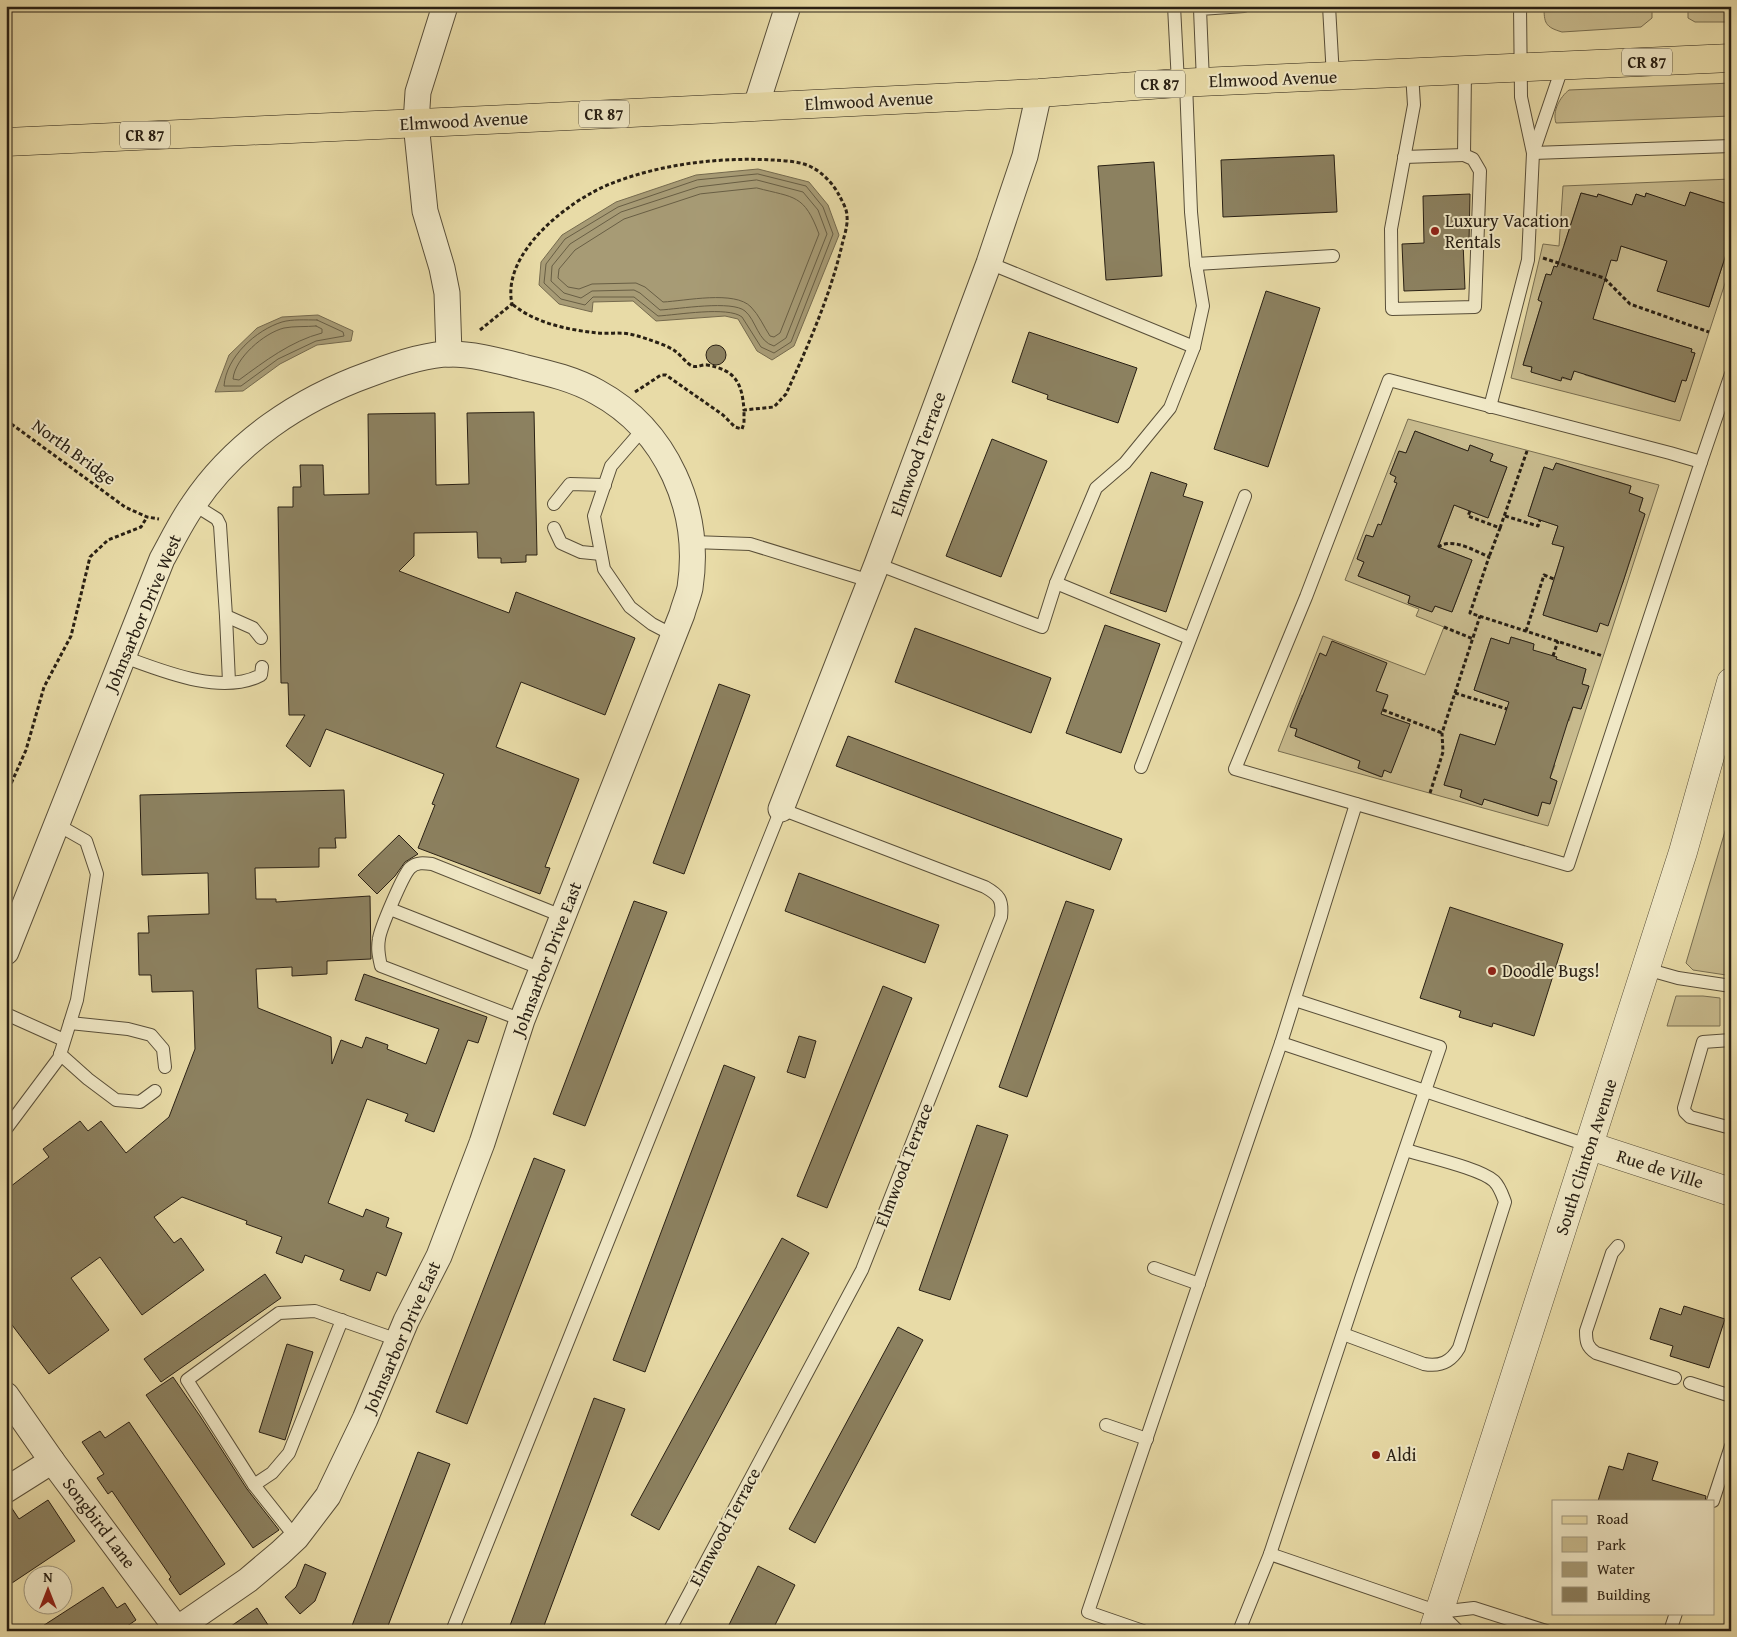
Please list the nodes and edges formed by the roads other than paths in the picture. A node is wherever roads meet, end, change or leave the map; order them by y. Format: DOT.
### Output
graph roads {
  1 [pos="445,6"];
  2 [pos="788,6"];
  3 [pos="1174,6"];
  4 [pos="1244,6"];
  5 [pos="1329,6"];
  6 [pos="1520,6"];
  7 [pos="1731,58"];
  8 [pos="1564,65"];
  9 [pos="1522,67"];
  10 [pos="1465,70"];
  11 [pos="1412,73"];
  12 [pos="1333,77"];
  13 [pos="1189,83"];
  14 [pos="1039,93"];
  15 [pos="756,106"];
  16 [pos="416,123"];
  17 [pos="6,142"];
  18 [pos="1731,146"];
  19 [pos="1533,153"];
  20 [pos="1464,155"];
  21 [pos="1404,157"];
  22 [pos="1333,256"];
  23 [pos="989,263"];
  24 [pos="1196,264"];
  25 [pos="1194,347"];
  26 [pos="449,354"];
  27 [pos="1731,374"];
  28 [pos="1490,407"];
  29 [pos="644,428"];
  30 [pos="1701,462"];
  31 [pos="605,485"];
  32 [pos="1246,496"];
  33 [pos="193,504"];
  34 [pos="554,504"];
  35 [pos="554,528"];
  36 [pos="693,542"];
  37 [pos="601,554"];
  38 [pos="874,573"];
  39 [pos="1056,583"];
  40 [pos="226,616"];
  41 [pos="673,635"];
  42 [pos="261,638"];
  43 [pos="1189,638"];
  44 [pos="124,657"];
  45 [pos="262,667"];
  46 [pos="229,682"];
  47 [pos="1731,682"];
  48 [pos="1141,766"];
  49 [pos="1356,804"];
  50 [pos="782,809"];
  51 [pos="58,825"];
  52 [pos="390,909"];
  53 [pos="562,916"];
  54 [pos="6,952"];
  55 [pos="542,968"];
  56 [pos="1646,969"];
  57 [pos="1731,986"];
  58 [pos="1294,1000"];
  59 [pos="6,1014"];
  60 [pos="522,1020"];
  61 [pos="70,1023"];
  62 [pos="64,1040"];
  63 [pos="1731,1040"];
  64 [pos="1282,1043"];
  65 [pos="60,1054"];
  66 [pos="165,1067"];
  67 [pos="156,1091"];
  68 [pos="1426,1091"];
  69 [pos="1731,1128"];
  70 [pos="6,1129"];
  71 [pos="1590,1146"];
  72 [pos="1406,1150"];
  73 [pos="1731,1192"];
  74 [pos="1618,1246"];
  75 [pos="1154,1268"];
  76 [pos="1199,1284"];
  77 [pos="342,1320"];
  78 [pos="1343,1334"];
  79 [pos="398,1340"];
  80 [pos="1675,1378"];
  81 [pos="1690,1383"];
  82 [pos="6,1395"];
  83 [pos="1731,1396"];
  84 [pos="1106,1424"];
  85 [pos="1147,1438"];
  86 [pos="1731,1446"];
  87 [pos="52,1461"];
  88 [pos="254,1485"];
  89 [pos="6,1490"];
  90 [pos="1713,1500"];
  91 [pos="296,1538"];
  92 [pos="1270,1554"];
  93 [pos="1676,1614"];
  94 [pos="1443,1625"];
  95 [pos="177,1630"];
  96 [pos="1674,1630"];
  97 [pos="452,1631"];
  98 [pos="669,1631"];
  99 [pos="1143,1631"];
  100 [pos="1239,1631"];
  101 [pos="1546,1631"];
  1 -- 16 [label="street"];
  2 -- 15 [label="street"];
  3 -- 13 [label="lane"];
  4 -- 13 [label="lane"];
  5 -- 12 [label="lane"];
  6 -- 9 [label="lane"];
  7 -- 8 [label="main road, Elmwood Avenue / CR 87"];
  8 -- 9 [label="main road, Elmwood Avenue / CR 87"];
  8 -- 19 [label="lane"];
  9 -- 10 [label="main road, Elmwood Avenue / CR 87"];
  9 -- 19 [label="lane"];
  10 -- 11 [label="main road, Elmwood Avenue / CR 87"];
  10 -- 20 [label="lane"];
  11 -- 12 [label="main road, Elmwood Avenue / CR 87"];
  11 -- 21 [label="lane"];
  12 -- 13 [label="main road, Elmwood Avenue / CR 87"];
  13 -- 14 [label="main road, Elmwood Avenue / CR 87"];
  13 -- 24 [label="lane"];
  14 -- 15 [label="main road, Elmwood Avenue / CR 87"];
  14 -- 23 [label="street, Elmwood Terrace"];
  15 -- 16 [label="main road, Elmwood Avenue / CR 87"];
  16 -- 17 [label="main road, Elmwood Avenue / CR 87"];
  16 -- 26 [label="street"];
  18 -- 19 [label="lane"];
  19 -- 28 [label="lane"];
  20 -- 21 [label="lane"];
  20 -- 21 [label="lane"];
  22 -- 24 [label="lane"];
  23 -- 25 [label="lane"];
  23 -- 38 [label="street, Elmwood Terrace"];
  24 -- 25 [label="lane"];
  25 -- 39 [label="lane"];
  26 -- 29 [label="street, Johnsarbor Drive East"];
  26 -- 33 [label="street, Johnsarbor Drive West"];
  27 -- 30 [label="lane"];
  28 -- 30 [label="lane"];
  28 -- 49 [label="lane"];
  29 -- 31 [label="lane"];
  29 -- 36 [label="street, Johnsarbor Drive East"];
  30 -- 49 [label="lane"];
  31 -- 34 [label="lane"];
  31 -- 37 [label="lane"];
  32 -- 43 [label="lane"];
  33 -- 40 [label="lane"];
  33 -- 44 [label="street, Johnsarbor Drive West"];
  35 -- 37 [label="lane"];
  36 -- 38 [label="lane"];
  36 -- 41 [label="street, Johnsarbor Drive East"];
  37 -- 41 [label="lane"];
  38 -- 39 [label="lane"];
  38 -- 50 [label="street, Elmwood Terrace"];
  39 -- 43 [label="lane"];
  40 -- 42 [label="lane"];
  40 -- 46 [label="lane"];
  41 -- 53 [label="street, Johnsarbor Drive East"];
  43 -- 48 [label="lane"];
  44 -- 46 [label="lane"];
  44 -- 51 [label="street, Johnsarbor Drive West"];
  45 -- 46 [label="lane"];
  47 -- 56 [label="street, South Clinton Avenue"];
  49 -- 58 [label="lane"];
  50 -- 97 [label="lane, Elmwood Terrace"];
  50 -- 98 [label="lane, Elmwood Terrace"];
  51 -- 54 [label="street, Johnsarbor Drive West"];
  51 -- 61 [label="lane"];
  52 -- 53 [label="lane"];
  52 -- 55 [label="lane"];
  52 -- 60 [label="lane"];
  53 -- 55 [label="street, Johnsarbor Drive East"];
  55 -- 60 [label="street, Johnsarbor Drive East"];
  56 -- 57 [label="lane"];
  56 -- 71 [label="street, South Clinton Avenue"];
  58 -- 64 [label="lane"];
  58 -- 68 [label="lane"];
  59 -- 62 [label="lane"];
  60 -- 79 [label="street, Johnsarbor Drive East"];
  61 -- 62 [label="lane"];
  61 -- 66 [label="lane"];
  62 -- 65 [label="lane"];
  63 -- 69 [label="lane"];
  64 -- 68 [label="lane"];
  64 -- 76 [label="lane"];
  65 -- 67 [label="lane"];
  65 -- 70 [label="lane"];
  68 -- 71 [label="lane"];
  68 -- 72 [label="lane"];
  71 -- 73 [label="street, Rue de Ville"];
  71 -- 94 [label="street, South Clinton Avenue"];
  72 -- 78 [label="lane"];
  72 -- 78 [label="lane"];
  74 -- 80 [label="lane"];
  75 -- 76 [label="lane"];
  76 -- 85 [label="lane"];
  77 -- 79 [label="lane"];
  77 -- 88 [label="lane"];
  77 -- 88 [label="lane"];
  78 -- 92 [label="lane"];
  79 -- 91 [label="street, Johnsarbor Drive East"];
  81 -- 83 [label="lane"];
  82 -- 87 [label="street"];
  84 -- 85 [label="lane"];
  85 -- 99 [label="lane"];
  86 -- 90 [label="lane"];
  87 -- 89 [label="street, Songbird Lane"];
  87 -- 95 [label="street, Songbird Lane"];
  88 -- 91 [label="lane"];
  91 -- 95 [label="street, Johnsarbor Drive East"];
  92 -- 94 [label="lane"];
  92 -- 100 [label="lane"];
  93 -- 96 [label="lane"];
  94 -- 101 [label="lane"];
}
